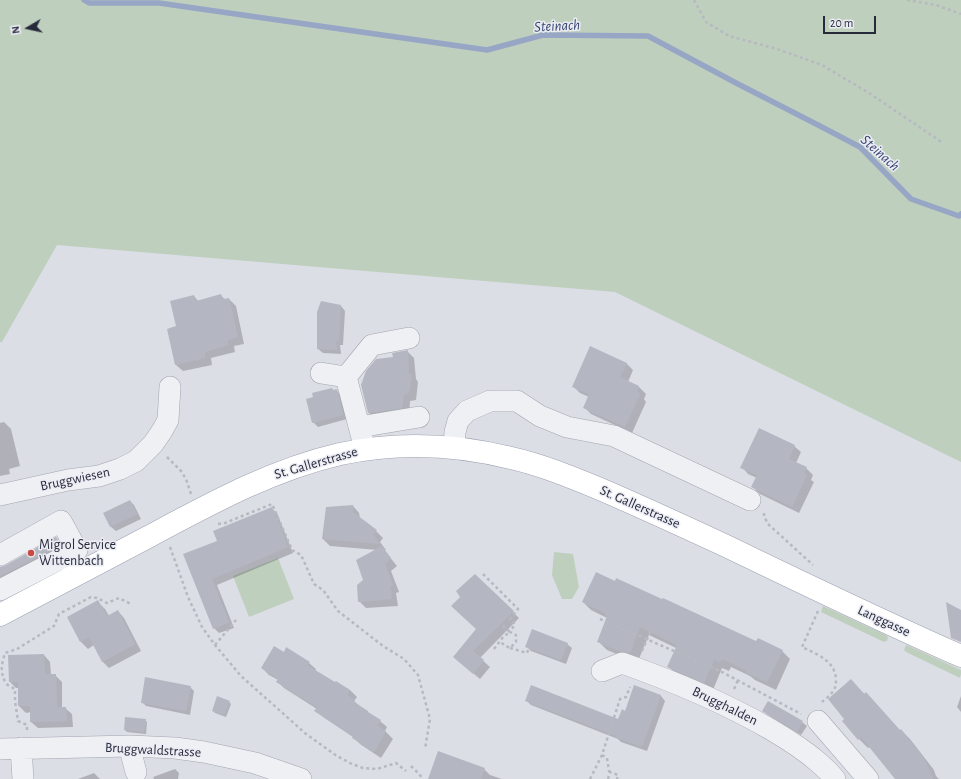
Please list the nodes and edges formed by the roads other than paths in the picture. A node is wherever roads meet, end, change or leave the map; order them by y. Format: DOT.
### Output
graph roads {
  1 [pos="409,338"];
  2 [pos="321,373"];
  3 [pos="346,377"];
  4 [pos="170,387"];
  5 [pos="419,417"];
  6 [pos="359,427"];
  7 [pos="454,447"];
  8 [pos="365,449"];
  9 [pos="0,495"];
  10 [pos="757,506"];
  11 [pos="0,555"];
  12 [pos="71,565"];
  13 [pos="810,578"];
  14 [pos="0,590"];
  15 [pos="0,615"];
  16 [pos="961,656"];
  17 [pos="602,671"];
  18 [pos="813,719"];
  19 [pos="130,746"];
  20 [pos="21,748"];
  21 [pos="0,750"];
  22 [pos="136,772"];
  23 [pos="23,779"];
  24 [pos="301,779"];
  25 [pos="835,779"];
  26 [pos="868,779"];
  1 -- 3 [label="street"];
  2 -- 3 [label="street"];
  3 -- 6 [label="street"];
  4 -- 9 [label="street, Bruggwiesen"];
  5 -- 6 [label="street"];
  6 -- 8 [label="street"];
  7 -- 8 [label="main road, St. Gallerstrasse"];
  7 -- 10 [label="street"];
  7 -- 13 [label="main road, St. Gallerstrasse"];
  8 -- 12 [label="main road, St. Gallerstrasse"];
  11 -- 12 [label="street"];
  12 -- 14 [label="street"];
  12 -- 15 [label="main road, St. Gallerstrasse"];
  13 -- 16 [label="main road, Langgasse"];
  17 -- 25 [label="street, Brugghalden"];
  18 -- 26 [label="street"];
  19 -- 20 [label="street, Bruggwaldstrasse"];
  19 -- 22 [label="street"];
  19 -- 24 [label="street, Bruggwaldstrasse"];
  20 -- 21 [label="street, Bruggwaldstrasse"];
  20 -- 23 [label="street"];
}
